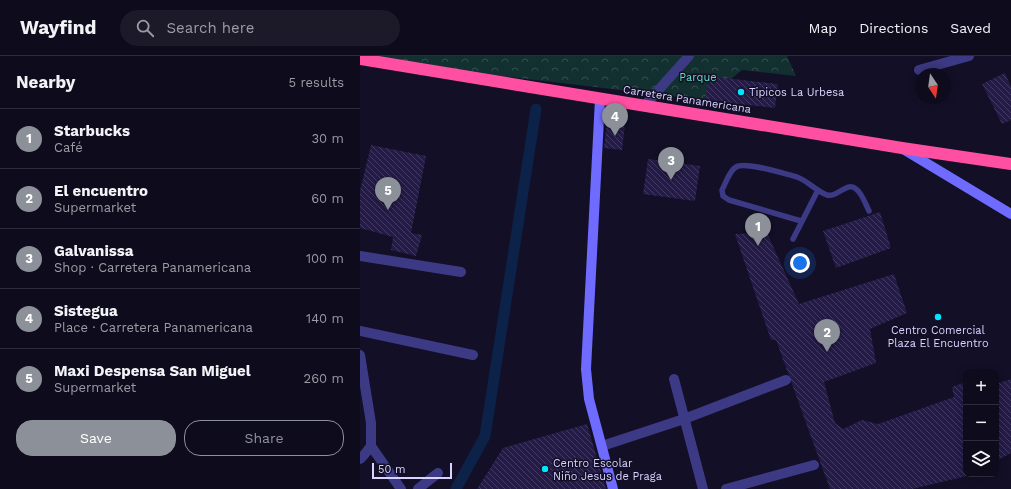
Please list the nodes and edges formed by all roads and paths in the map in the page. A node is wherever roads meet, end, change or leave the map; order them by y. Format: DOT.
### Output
graph roads {
  1 [pos="698,56"];
  2 [pos="969,56"];
  3 [pos="687,58"];
  4 [pos="360,59"];
  5 [pos="926,68"];
  6 [pos="600,99"];
  7 [pos="645,105"];
  8 [pos="902,148"];
  9 [pos="1011,164"];
  10 [pos="818,190"];
  11 [pos="869,211"];
  12 [pos="1011,214"];
  13 [pos="801,221"];
  14 [pos="793,239"];
  15 [pos="360,256"];
  16 [pos="461,272"];
  17 [pos="360,331"];
  18 [pos="360,355"];
  19 [pos="473,355"];
  20 [pos="674,378"];
  21 [pos="786,380"];
  22 [pos="684,419"];
  23 [pos="371,446"];
  24 [pos="602,446"];
  25 [pos="360,459"];
  26 [pos="814,465"];
  27 [pos="438,473"];
  28 [pos="401,489"];
  29 [pos="418,489"];
  30 [pos="613,489"];
  31 [pos="703,489"];
  32 [pos="726,489"];
  1 -- 3 [label="street"];
  2 -- 5 [label="street"];
  3 -- 7 [label="street"];
  4 -- 6 [label="highway, Carretera Panamericana"];
  6 -- 7 [label="highway, Carretera Panamericana"];
  6 -- 24 [label="street"];
  7 -- 8 [label="highway, Carretera Panamericana"];
  8 -- 9 [label="highway, Carretera Panamericana"];
  8 -- 12 [label="street"];
  10 -- 11 [label="lane"];
  10 -- 13 [label="lane"];
  10 -- 13 [label="lane"];
  13 -- 14 [label="lane"];
  15 -- 16 [label="street"];
  17 -- 19 [label="street"];
  18 -- 23 [label="street"];
  20 -- 22 [label="street"];
  21 -- 22 [label="street"];
  22 -- 24 [label="street"];
  22 -- 31 [label="street"];
  23 -- 25 [label="street"];
  23 -- 28 [label="street"];
  24 -- 30 [label="street"];
  26 -- 32 [label="street"];
  27 -- 29 [label="street"];
}
